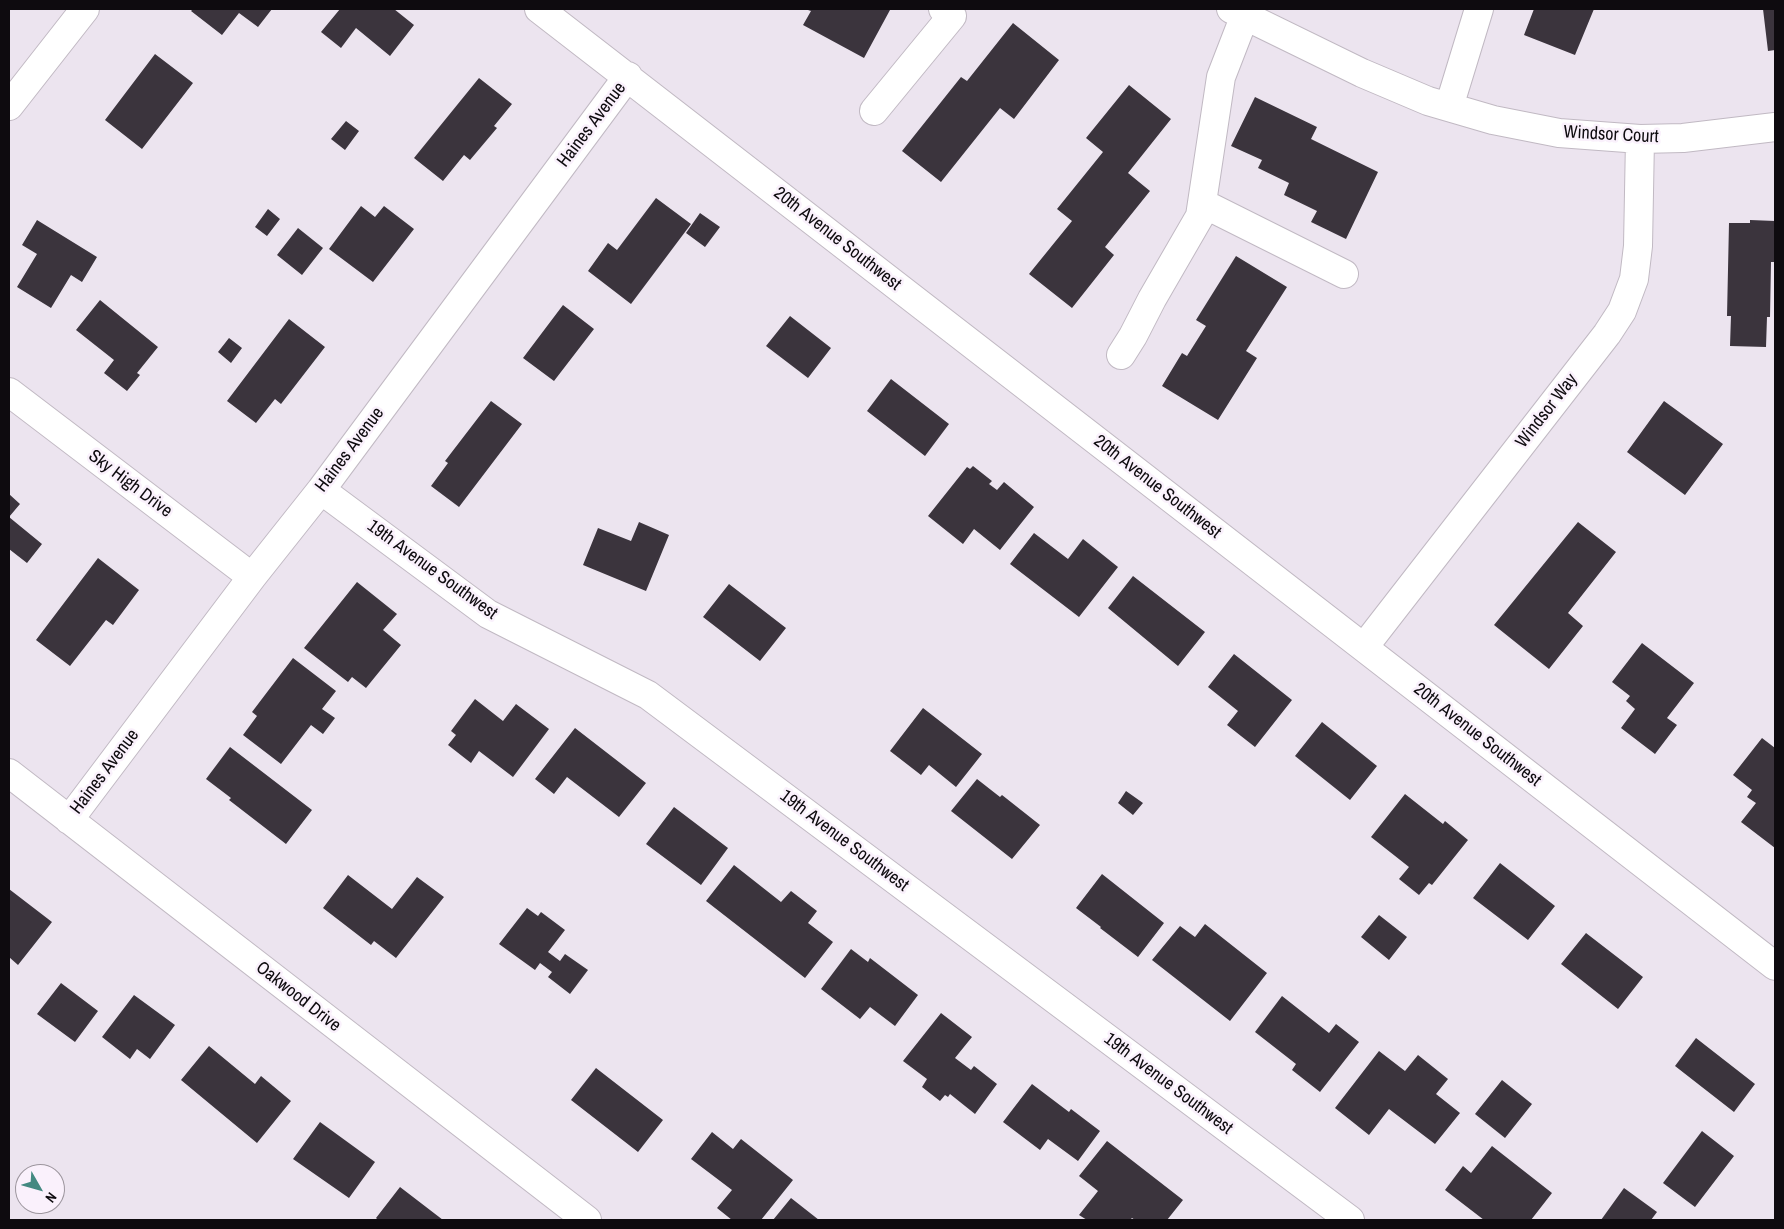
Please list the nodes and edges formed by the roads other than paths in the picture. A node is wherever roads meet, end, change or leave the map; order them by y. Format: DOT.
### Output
graph roads {
  1 [pos="85,9"];
  2 [pos="539,9"];
  3 [pos="943,9"];
  4 [pos="1480,9"];
  5 [pos="1238,12"];
  6 [pos="628,76"];
  7 [pos="9,106"];
  8 [pos="1449,107"];
  9 [pos="874,111"];
  10 [pos="1775,127"];
  11 [pos="1640,139"];
  12 [pos="1202,203"];
  13 [pos="1344,274"];
  14 [pos="1121,355"];
  15 [pos="9,392"];
  16 [pos="321,490"];
  17 [pos="252,577"];
  18 [pos="1364,647"];
  19 [pos="9,773"];
  20 [pos="69,820"];
  21 [pos="1775,966"];
  22 [pos="587,1220"];
  23 [pos="1350,1220"];
  1 -- 7 [label="street"];
  2 -- 6 [label="street, 20th Avenue Southwest"];
  3 -- 9 [label="street"];
  4 -- 8 [label="street"];
  5 -- 8 [label="street, Windsor Court"];
  5 -- 12 [label="street"];
  6 -- 16 [label="street, Haines Avenue"];
  6 -- 18 [label="street, 20th Avenue Southwest"];
  8 -- 11 [label="street, Windsor Court"];
  10 -- 11 [label="street, Windsor Court"];
  11 -- 18 [label="street, Windsor Way"];
  12 -- 13 [label="street"];
  12 -- 14 [label="street"];
  15 -- 17 [label="street, Sky High Drive"];
  16 -- 17 [label="street, Haines Avenue"];
  16 -- 23 [label="street, 19th Avenue Southwest"];
  17 -- 20 [label="street, Haines Avenue"];
  18 -- 21 [label="street, 20th Avenue Southwest"];
  19 -- 20 [label="street, Oakwood Drive"];
  20 -- 22 [label="street, Oakwood Drive"];
}
